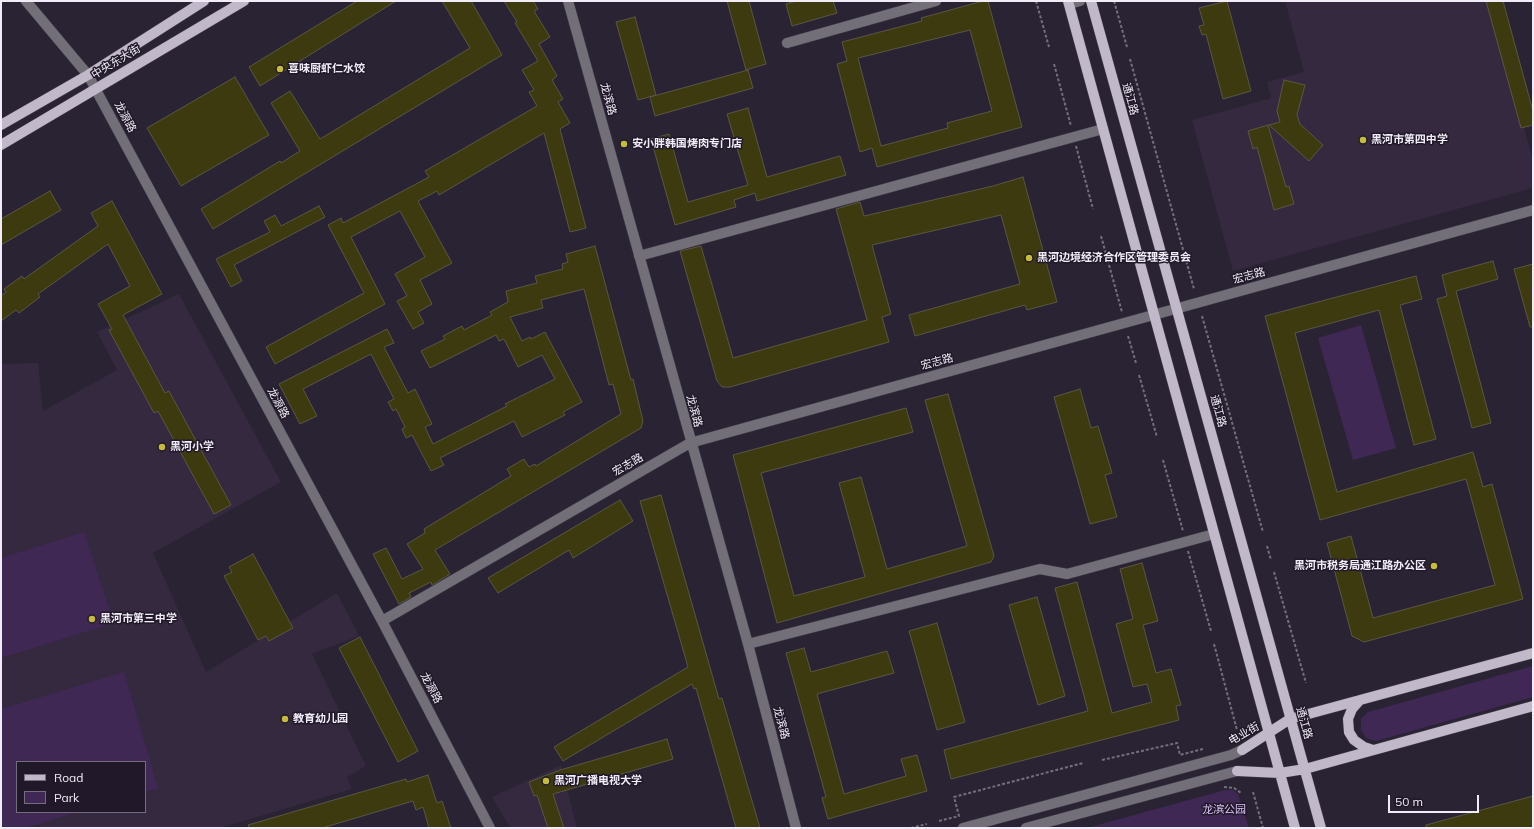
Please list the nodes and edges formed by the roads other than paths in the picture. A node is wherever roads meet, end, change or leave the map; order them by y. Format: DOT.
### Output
graph roads {
  1 [pos="26,1"];
  2 [pos="204,1"];
  3 [pos="244,1"];
  4 [pos="568,1"];
  5 [pos="936,1"];
  6 [pos="1080,1"];
  7 [pos="1091,1"];
  8 [pos="1069,2"];
  9 [pos="787,43"];
  10 [pos="88,75"];
  11 [pos="96,88"];
  12 [pos="1,125"];
  13 [pos="1103,129"];
  14 [pos="1,145"];
  15 [pos="1533,210"];
  16 [pos="639,256"];
  17 [pos="1177,308"];
  18 [pos="1154,315"];
  19 [pos="690,443"];
  20 [pos="1214,534"];
  21 [pos="382,621"];
  22 [pos="748,644"];
  23 [pos="1533,653"];
  24 [pos="1360,700"];
  25 [pos="1533,706"];
  26 [pos="1290,720"];
  27 [pos="1269,733"];
  28 [pos="1242,750"];
  29 [pos="1373,750"];
  30 [pos="1304,769"];
  31 [pos="1237,770"];
  32 [pos="1280,773"];
  33 [pos="490,828"];
  34 [pos="796,828"];
  35 [pos="963,828"];
  36 [pos="1026,828"];
  37 [pos="1295,828"];
  38 [pos="1321,828"];
  1 -- 10 [label="street, 龙源路"];
  2 -- 10 [label="main road, 中央东大街"];
  3 -- 11 [label="main road, 中央东大街"];
  4 -- 16 [label="street, 龙滨路"];
  5 -- 9 [label="street"];
  6 -- 8 [label="street"];
  7 -- 17 [label="main road, 通江路"];
  8 -- 13 [label="main road"];
  10 -- 11 [label="street, 龙源路"];
  10 -- 12 [label="main road, 中央东大街"];
  11 -- 14 [label="main road, 中央东大街"];
  11 -- 21 [label="street, 龙源路"];
  13 -- 16 [label="street"];
  13 -- 18 [label="main road"];
  15 -- 17 [label="street, 宏志路"];
  16 -- 19 [label="street, 龙滨路"];
  17 -- 18 [label="street, 宏志路"];
  17 -- 26 [label="main road, 通江路"];
  18 -- 19 [label="street, 宏志路"];
  18 -- 20 [label="main road"];
  19 -- 21 [label="street, 宏志路"];
  19 -- 22 [label="street, 龙滨路"];
  20 -- 22 [label="street"];
  20 -- 27 [label="main road"];
  21 -- 33 [label="street, 龙源路"];
  22 -- 34 [label="street, 龙滨路"];
  23 -- 24 [label="main road, 电业街"];
  24 -- 26 [label="main road, 电业街"];
  24 -- 29 [label="main road"];
  25 -- 29 [label="main road"];
  26 -- 27 [label="main road, 电业街"];
  26 -- 30 [label="main road, 通江路"];
  27 -- 28 [label="main road, 电业街"];
  27 -- 32 [label="main road"];
  28 -- 35 [label="street, 电业街"];
  29 -- 30 [label="main road"];
  30 -- 32 [label="main road"];
  30 -- 38 [label="main road, 通江路"];
  31 -- 32 [label="main road"];
  31 -- 36 [label="street"];
  32 -- 37 [label="main road"];
}
